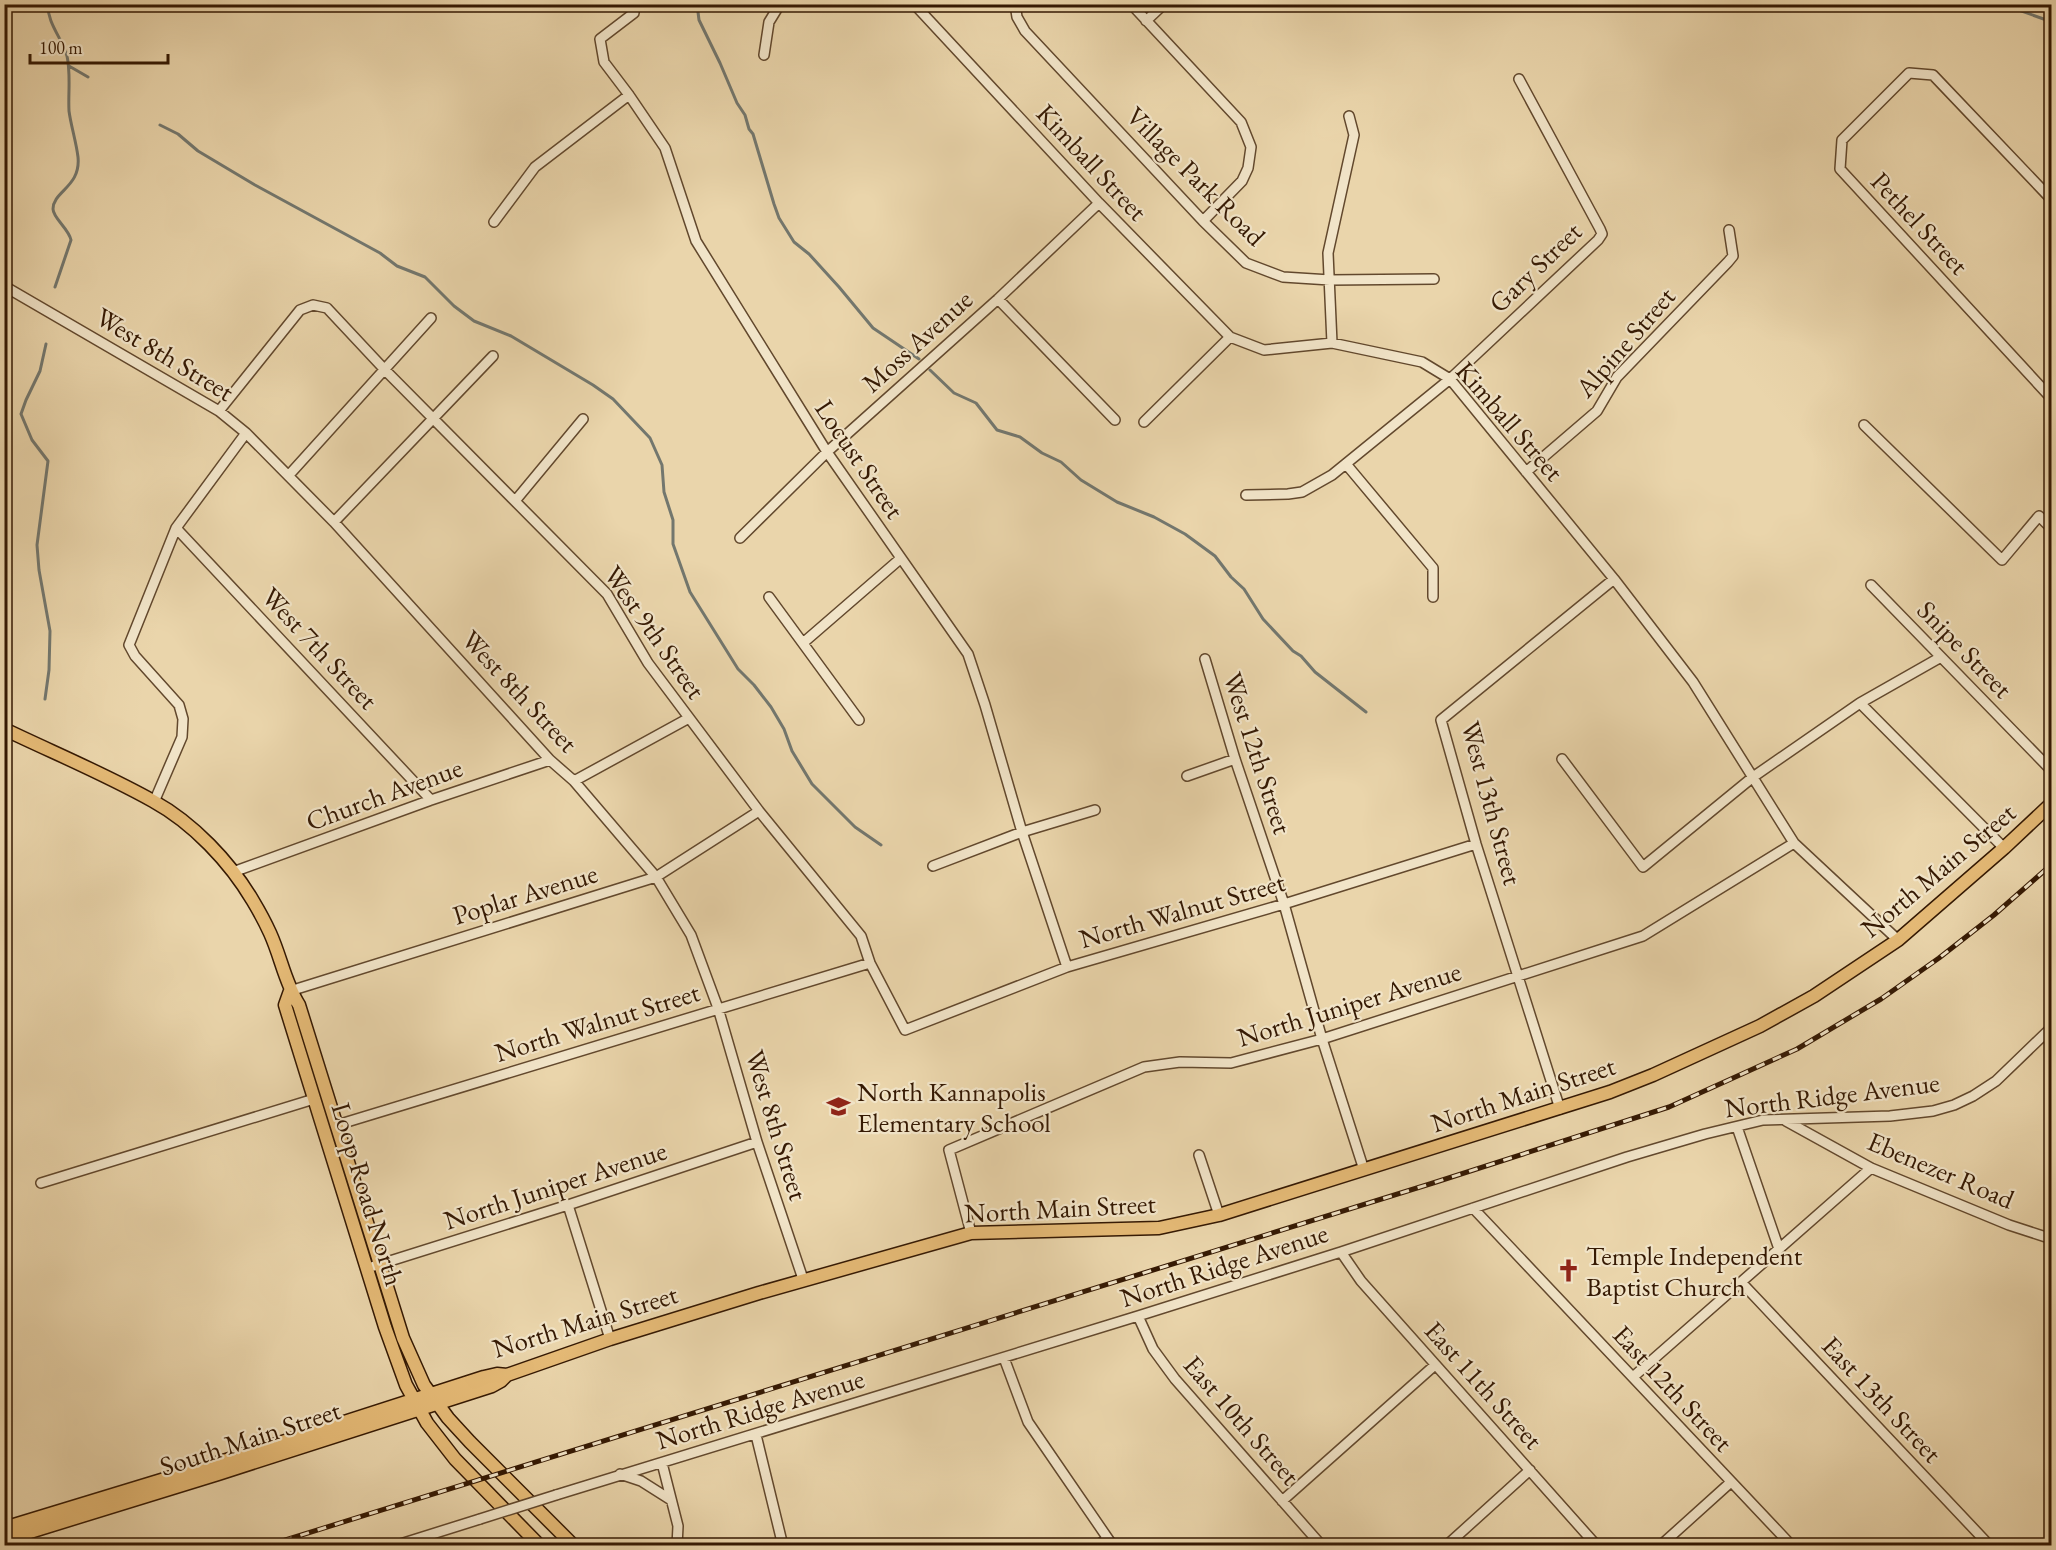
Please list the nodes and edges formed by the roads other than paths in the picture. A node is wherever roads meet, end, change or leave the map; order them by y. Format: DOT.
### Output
graph roads {
  1 [pos="634,4"];
  2 [pos="780,4"];
  3 [pos="914,4"];
  4 [pos="1015,4"];
  5 [pos="1131,4"];
  6 [pos="1164,4"];
  7 [pos="1146,21"];
  8 [pos="764,55"];
  9 [pos="1519,79"];
  10 [pos="629,95"];
  11 [pos="1349,116"];
  12 [pos="2052,200"];
  13 [pos="1099,203"];
  14 [pos="1203,221"];
  15 [pos="494,222"];
  16 [pos="1729,230"];
  17 [pos="1434,279"];
  18 [pos="1330,280"];
  19 [pos="4,286"];
  20 [pos="998,299"];
  21 [pos="431,318"];
  22 [pos="1230,337"];
  23 [pos="1332,343"];
  24 [pos="493,356"];
  25 [pos="385,370"];
  26 [pos="1450,379"];
  27 [pos="2052,399"];
  28 [pos="219,411"];
  29 [pos="432,417"];
  30 [pos="583,419"];
  31 [pos="1115,420"];
  32 [pos="1144,422"];
  33 [pos="1864,425"];
  34 [pos="246,433"];
  35 [pos="826,452"];
  36 [pos="1346,464"];
  37 [pos="1527,472"];
  38 [pos="289,475"];
  39 [pos="1246,495"];
  40 [pos="515,501"];
  41 [pos="334,522"];
  42 [pos="176,528"];
  43 [pos="2052,529"];
  44 [pos="740,538"];
  45 [pos="900,559"];
  46 [pos="1614,579"];
  47 [pos="1871,585"];
  48 [pos="769,597"];
  49 [pos="1433,597"];
  50 [pos="803,643"];
  51 [pos="1941,657"];
  52 [pos="1205,659"];
  53 [pos="1860,703"];
  54 [pos="689,718"];
  55 [pos="859,720"];
  56 [pos="4,729"];
  57 [pos="1235,759"];
  58 [pos="1562,759"];
  59 [pos="550,760"];
  60 [pos="2052,771"];
  61 [pos="1187,776"];
  62 [pos="1753,777"];
  63 [pos="574,781"];
  64 [pos="431,800"];
  65 [pos="154,802"];
  66 [pos="2052,803"];
  67 [pos="759,810"];
  68 [pos="1095,810"];
  69 [pos="1022,832"];
  70 [pos="1794,843"];
  71 [pos="1476,844"];
  72 [pos="2004,848"];
  73 [pos="933,866"];
  74 [pos="233,872"];
  75 [pos="656,877"];
  76 [pos="1284,904"];
  77 [pos="1898,940"];
  78 [pos="870,963"];
  79 [pos="1067,967"];
  80 [pos="1518,976"];
  81 [pos="290,991"];
  82 [pos="718,1008"];
  83 [pos="2052,1028"];
  84 [pos="905,1030"];
  85 [pos="1322,1039"];
  86 [pos="314,1099"];
  87 [pos="1560,1109"];
  88 [pos="1784,1119"];
  89 [pos="337,1125"];
  90 [pos="1737,1127"];
  91 [pos="757,1142"];
  92 [pos="1199,1155"];
  93 [pos="1871,1168"];
  94 [pos="1364,1170"];
  95 [pos="42,1183"];
  96 [pos="568,1205"];
  97 [pos="1473,1208"];
  98 [pos="1219,1215"];
  99 [pos="971,1233"];
  100 [pos="2052,1239"];
  101 [pos="1779,1249"];
  102 [pos="1341,1252"];
  103 [pos="380,1264"];
  104 [pos="366,1269"];
  105 [pos="803,1280"];
  106 [pos="1741,1282"];
  107 [pos="1138,1316"];
  108 [pos="610,1339"];
  109 [pos="1004,1358"];
  110 [pos="1435,1365"];
  111 [pos="1633,1377"];
  112 [pos="433,1399"];
  113 [pos="416,1404"];
  114 [pos="756,1435"];
  115 [pos="662,1463"];
  116 [pos="1530,1470"];
  117 [pos="620,1474"];
  118 [pos="1731,1482"];
  119 [pos="671,1500"];
  120 [pos="1282,1501"];
  121 [pos="4,1528"];
  122 [pos="4,1539"];
  123 [pos="1110,1542"];
  124 [pos="410,1543"];
  125 [pos="394,1545"];
  126 [pos="540,1545"];
  127 [pos="574,1545"];
  128 [pos="677,1545"];
  129 [pos="783,1545"];
  130 [pos="1096,1545"];
  131 [pos="1322,1545"];
  132 [pos="1446,1545"];
  133 [pos="1597,1545"];
  134 [pos="1660,1545"];
  135 [pos="1791,1545"];
  136 [pos="1990,1545"];
  1 -- 10 [label="street, Locust Street"];
  2 -- 8 [label="street"];
  3 -- 13 [label="street, Kimball Street"];
  4 -- 14 [label="street, Village Park Road"];
  5 -- 7 [label="street"];
  6 -- 7 [label="street"];
  7 -- 14 [label="street"];
  9 -- 26 [label="street, Gary Street"];
  10 -- 15 [label="street"];
  10 -- 35 [label="street, Locust Street"];
  11 -- 18 [label="street"];
  12 -- 27 [label="street, Pethel Street"];
  13 -- 20 [label="street, Moss Avenue"];
  13 -- 22 [label="street, Kimball Street"];
  14 -- 18 [label="street, Village Park Road"];
  16 -- 37 [label="street, Alpine Street"];
  17 -- 18 [label="street, Village Park Road"];
  18 -- 23 [label="street"];
  19 -- 28 [label="street, West 8th Street"];
  20 -- 31 [label="street"];
  20 -- 35 [label="street, Moss Avenue"];
  21 -- 25 [label="street"];
  22 -- 23 [label="street, Kimball Street"];
  22 -- 32 [label="street"];
  23 -- 26 [label="street, Kimball Street"];
  24 -- 29 [label="street"];
  25 -- 28 [label="street, West 9th Street"];
  25 -- 29 [label="street, West 9th Street"];
  25 -- 38 [label="street"];
  26 -- 36 [label="street"];
  26 -- 37 [label="street, Kimball Street"];
  28 -- 34 [label="street, West 8th Street"];
  29 -- 40 [label="street, West 9th Street"];
  29 -- 41 [label="street"];
  30 -- 40 [label="street"];
  33 -- 43 [label="street"];
  34 -- 38 [label="street, West 8th Street"];
  34 -- 42 [label="street"];
  35 -- 44 [label="street, Moss Avenue"];
  35 -- 45 [label="street, Locust Street"];
  36 -- 39 [label="street"];
  36 -- 49 [label="street"];
  37 -- 46 [label="street, Kimball Street"];
  38 -- 41 [label="street, West 8th Street"];
  40 -- 54 [label="street, West 9th Street"];
  41 -- 59 [label="street, West 8th Street"];
  42 -- 64 [label="street, West 7th Street"];
  42 -- 65 [label="street"];
  45 -- 50 [label="street"];
  45 -- 69 [label="street, Locust Street"];
  46 -- 62 [label="street, Kimball Street"];
  46 -- 71 [label="street, West 13th Street"];
  47 -- 51 [label="street, Snipe Street"];
  48 -- 50 [label="street"];
  50 -- 55 [label="street"];
  51 -- 53 [label="street"];
  51 -- 60 [label="street, Snipe Street"];
  52 -- 57 [label="street, West 12th Street"];
  53 -- 62 [label="street"];
  53 -- 72 [label="street"];
  54 -- 63 [label="street"];
  54 -- 67 [label="street, West 9th Street"];
  56 -- 65 [label="main road, Loop Road North"];
  57 -- 61 [label="street"];
  57 -- 76 [label="street, West 12th Street"];
  58 -- 62 [label="street"];
  59 -- 63 [label="street, West 8th Street"];
  59 -- 64 [label="street, Church Avenue"];
  62 -- 70 [label="street, Kimball Street"];
  63 -- 75 [label="street, West 8th Street"];
  64 -- 74 [label="street, Church Avenue"];
  65 -- 74 [label="main road, Loop Road North"];
  66 -- 72 [label="main road, North Main Street"];
  67 -- 75 [label="street, Poplar Avenue"];
  67 -- 78 [label="street, West 9th Street"];
  68 -- 69 [label="street"];
  69 -- 73 [label="street"];
  69 -- 79 [label="street, Locust Street"];
  70 -- 77 [label="street, Kimball Street"];
  70 -- 80 [label="street, North Juniper Avenue"];
  71 -- 76 [label="street, North Walnut Street"];
  71 -- 80 [label="street, West 13th Street"];
  72 -- 77 [label="main road, North Main Street"];
  74 -- 81 [label="main road, Loop Road North"];
  75 -- 81 [label="street, Poplar Avenue"];
  75 -- 82 [label="street, West 8th Street"];
  76 -- 79 [label="street, North Walnut Street"];
  76 -- 85 [label="street, West 12th Street"];
  77 -- 87 [label="main road, North Main Street"];
  78 -- 82 [label="street, North Walnut Street"];
  78 -- 84 [label="street, West 9th Street"];
  79 -- 84 [label="street, North Walnut Street"];
  80 -- 85 [label="street, North Juniper Avenue"];
  80 -- 87 [label="street, West 13th Street"];
  81 -- 86 [label="main road, Loop Road North"];
  81 -- 89 [label="main road, Loop Road North"];
  82 -- 89 [label="street, North Walnut Street"];
  82 -- 91 [label="street, West 8th Street"];
  83 -- 88 [label="street, North Ridge Avenue"];
  85 -- 94 [label="street, West 12th Street"];
  85 -- 99 [label="street, North Juniper Avenue"];
  86 -- 95 [label="street"];
  86 -- 104 [label="main road, Loop Road North"];
  87 -- 94 [label="main road, North Main Street"];
  88 -- 90 [label="street, North Ridge Avenue"];
  88 -- 93 [label="street, Ebenezer Road"];
  89 -- 103 [label="main road, Loop Road North"];
  90 -- 97 [label="street, North Ridge Avenue"];
  90 -- 101 [label="street"];
  91 -- 96 [label="street, North Juniper Avenue"];
  91 -- 105 [label="street, West 8th Street"];
  92 -- 98 [label="street"];
  93 -- 100 [label="street, Ebenezer Road"];
  93 -- 101 [label="street"];
  94 -- 98 [label="main road, North Main Street"];
  96 -- 103 [label="street, North Juniper Avenue"];
  96 -- 108 [label="street"];
  97 -- 102 [label="street, North Ridge Avenue"];
  97 -- 111 [label="street, East 12th Street"];
  98 -- 99 [label="main road, North Main Street"];
  99 -- 105 [label="main road, North Main Street"];
  101 -- 106 [label="street"];
  102 -- 107 [label="street, North Ridge Avenue"];
  102 -- 110 [label="street, East 11th Street"];
  103 -- 104 [label="street, North Juniper Avenue"];
  103 -- 112 [label="main road, Loop Road North"];
  104 -- 113 [label="main road, Loop Road North"];
  105 -- 108 [label="main road, North Main Street"];
  106 -- 111 [label="street"];
  106 -- 136 [label="street, East 13th Street"];
  107 -- 109 [label="street, North Ridge Avenue"];
  107 -- 120 [label="street, East 10th Street"];
  108 -- 112 [label="main road, North Main Street"];
  109 -- 114 [label="street, North Ridge Avenue"];
  109 -- 123 [label="street"];
  110 -- 116 [label="street, East 11th Street"];
  110 -- 120 [label="street"];
  111 -- 118 [label="street, East 12th Street"];
  112 -- 113 [label="main road"];
  112 -- 127 [label="main road, Loop Road North"];
  113 -- 121 [label="main road"];
  113 -- 122 [label="main road, South Main Street"];
  113 -- 126 [label="main road, Loop Road North"];
  114 -- 115 [label="street, North Ridge Avenue"];
  114 -- 129 [label="street"];
  115 -- 117 [label="street, North Ridge Avenue"];
  115 -- 119 [label="street"];
  116 -- 132 [label="street"];
  116 -- 133 [label="street, East 11th Street"];
  117 -- 119 [label="street"];
  117 -- 124 [label="street, North Ridge Avenue, bridge"];
  118 -- 134 [label="street"];
  118 -- 135 [label="street, East 12th Street"];
  119 -- 128 [label="street"];
  120 -- 131 [label="street, East 10th Street"];
  123 -- 130 [label="street"];
  124 -- 125 [label="street, North Ridge Avenue"];
}
